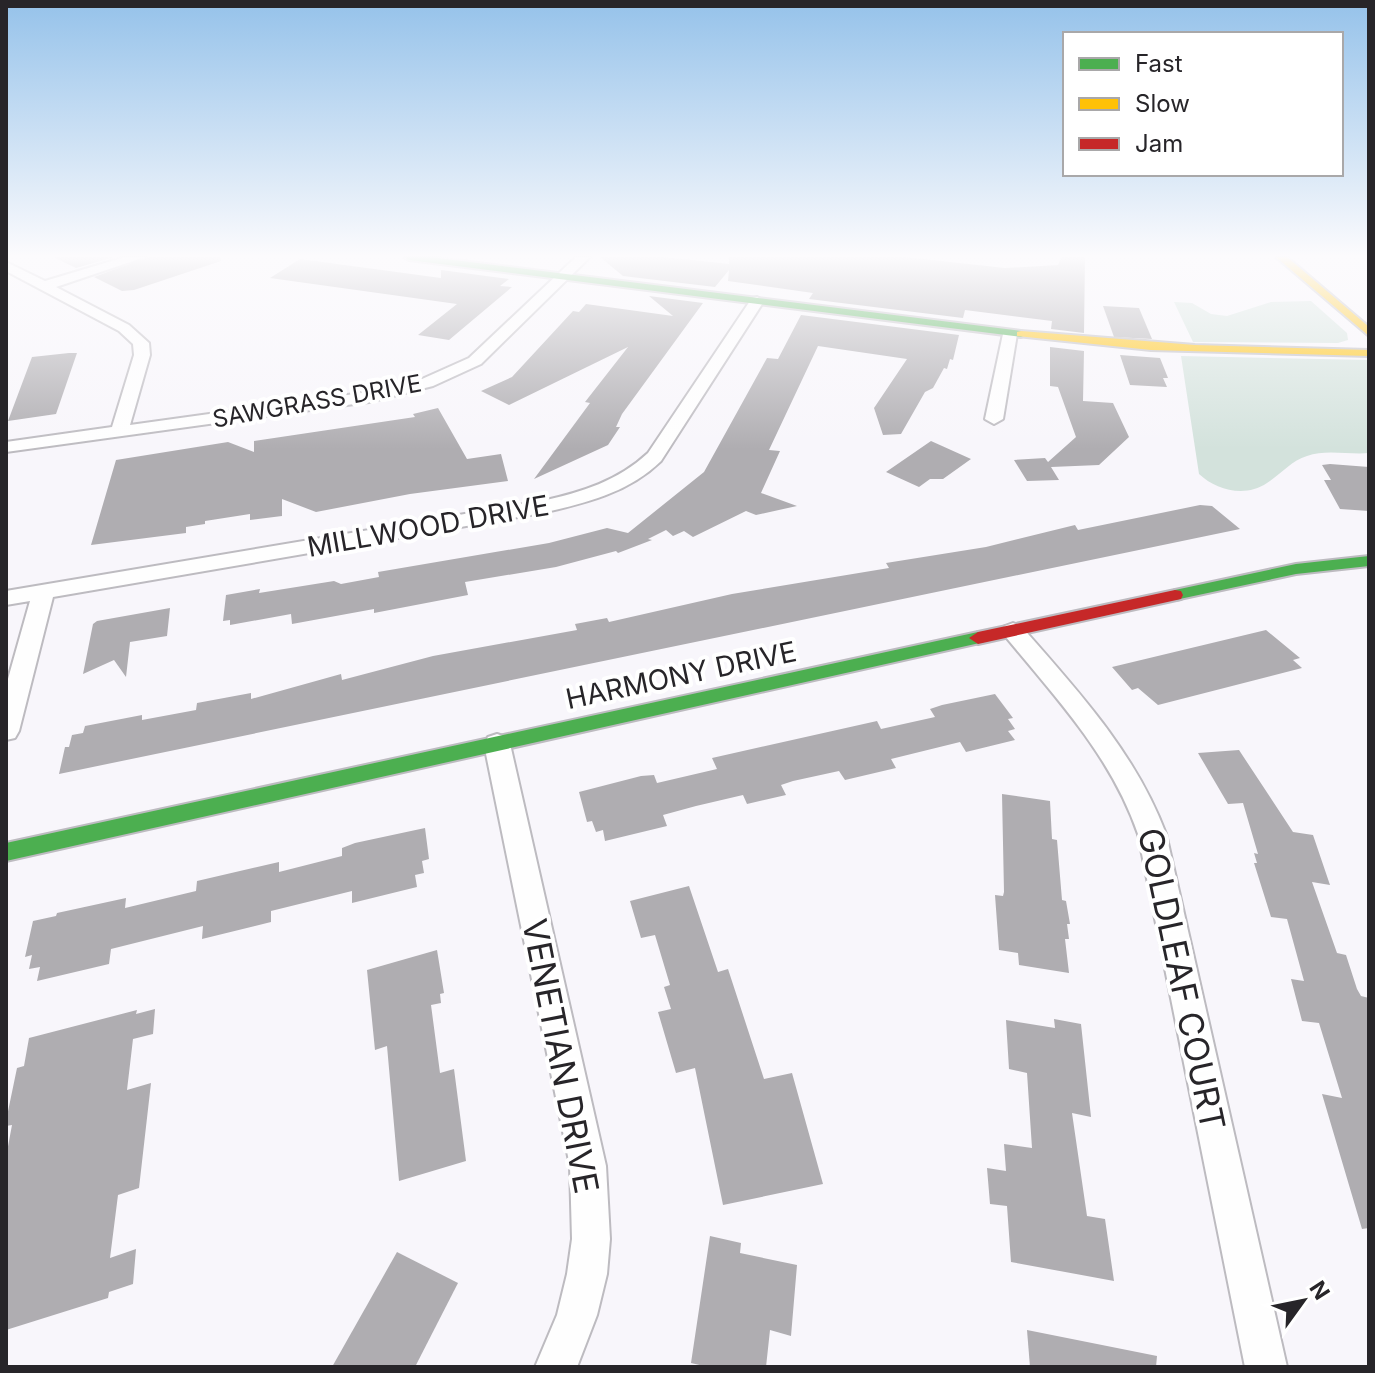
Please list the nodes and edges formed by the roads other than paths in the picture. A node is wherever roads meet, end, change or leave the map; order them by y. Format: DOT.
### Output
graph roads {
  1 [pos="111,321"];
  2 [pos="516,321"];
  3 [pos="744,321"];
  4 [pos="911,321"];
  5 [pos="1010,334"];
  6 [pos="1369,353"];
  7 [pos="994,419"];
  8 [pos="120,431"];
  9 [pos="6,447"];
  10 [pos="1369,561"];
  11 [pos="43,592"];
  12 [pos="6,598"];
  13 [pos="1013,631"];
  14 [pos="6,731"];
  15 [pos="497,744"];
  16 [pos="6,852"];
  17 [pos="556,1367"];
  18 [pos="1266,1367"];
  1 -- 8 [label="street"];
  2 -- 8 [label="street, SAWGRASS DRIVE"];
  3 -- 11 [label="street, MILLWOOD DRIVE"];
  4 -- 5 [label="street"];
  5 -- 6 [label="street"];
  5 -- 7 [label="street"];
  8 -- 9 [label="street, SAWGRASS DRIVE"];
  10 -- 13 [label="street, HARMONY DRIVE"];
  11 -- 12 [label="street, MILLWOOD DRIVE"];
  11 -- 14 [label="street"];
  13 -- 15 [label="street, HARMONY DRIVE"];
  13 -- 18 [label="street, GOLDLEAF COURT"];
  15 -- 16 [label="street, HARMONY DRIVE"];
  15 -- 17 [label="street, VENETIAN DRIVE"];
}
